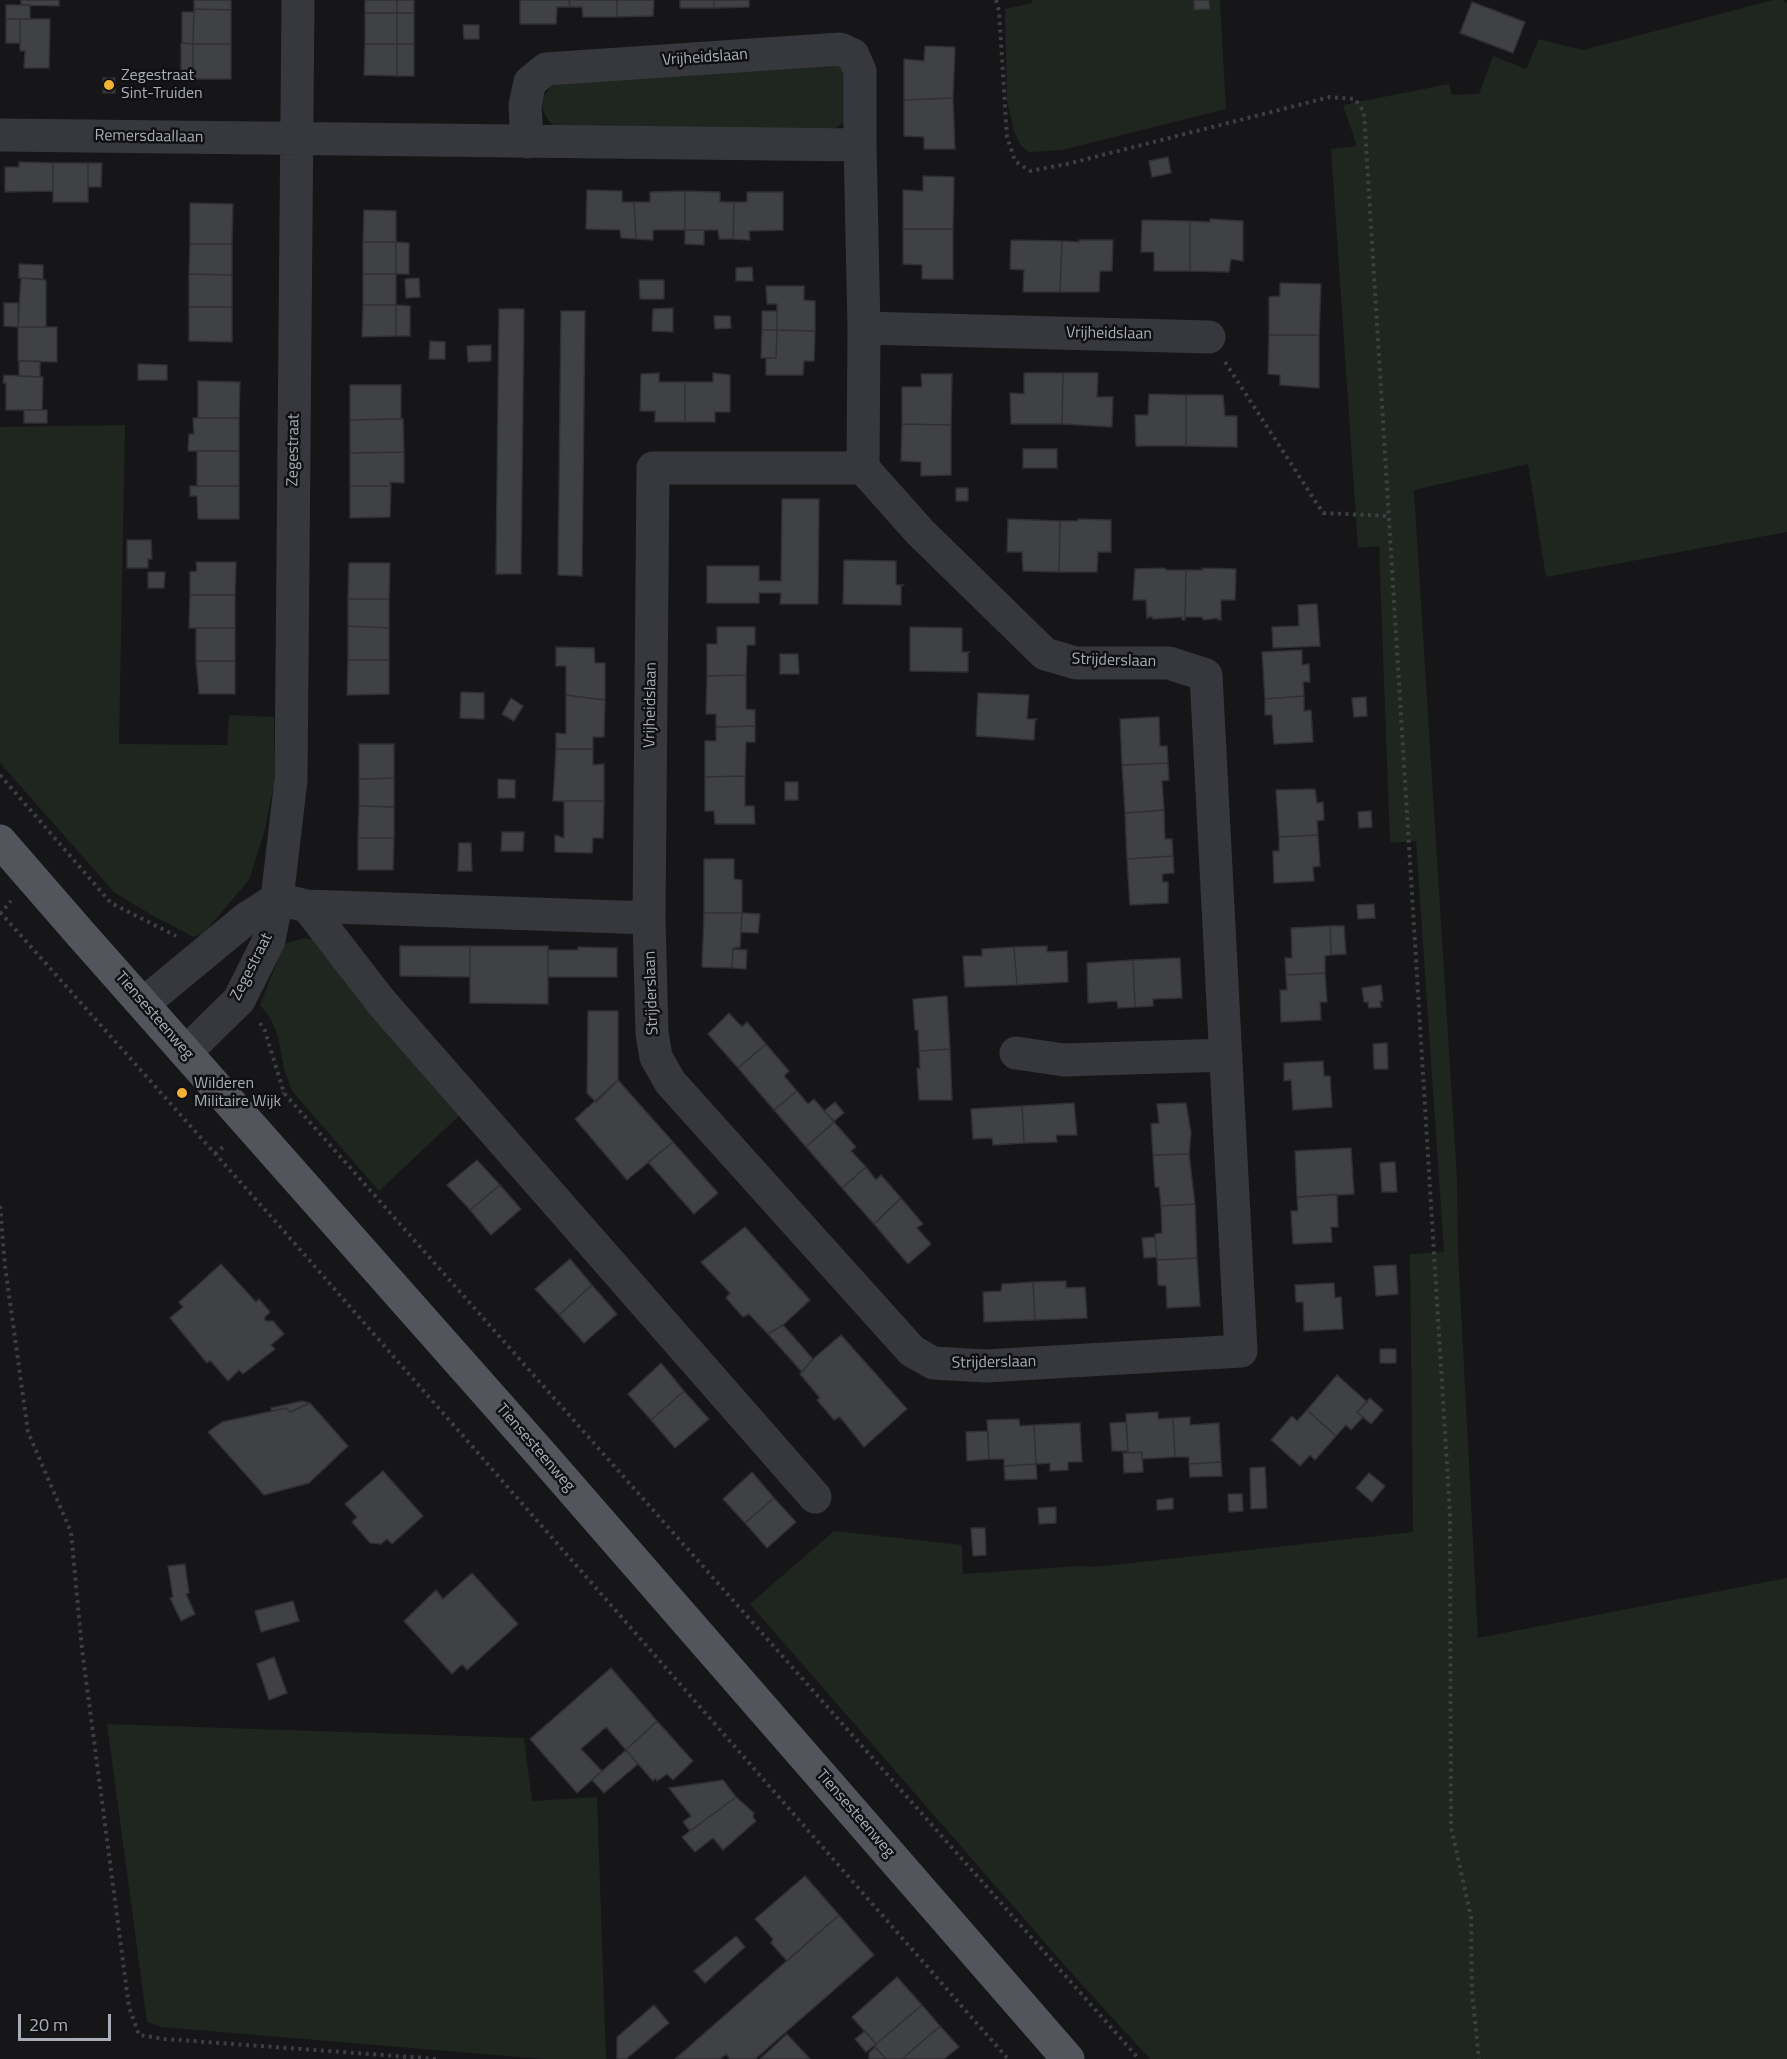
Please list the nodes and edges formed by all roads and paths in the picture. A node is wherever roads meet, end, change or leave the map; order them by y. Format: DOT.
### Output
graph roads {
  1 [pos="298,0"];
  2 [pos="996,0"];
  3 [pos="0,135"];
  4 [pos="297,139"];
  5 [pos="527,142"];
  6 [pos="860,145"];
  7 [pos="864,328"];
  8 [pos="1209,337"];
  9 [pos="863,468"];
  10 [pos="1388,516"];
  11 [pos="0,775"];
  12 [pos="0,841"];
  13 [pos="292,902"];
  14 [pos="0,913"];
  15 [pos="649,918"];
  16 [pos="199,957"];
  17 [pos="239,1000"];
  18 [pos="143,1004"];
  19 [pos="186,1052"];
  20 [pos="1016,1053"];
  21 [pos="1226,1055"];
  22 [pos="0,1206"];
  23 [pos="815,1497"];
  24 [pos="437,2059"];
  25 [pos="1008,2059"];
  26 [pos="1068,2059"];
  27 [pos="1139,2059"];
  28 [pos="1479,2059"];
  1 -- 4 [label="street, Zegestraat"];
  2 -- 10 [label="path"];
  3 -- 4 [label="street, Remersdaallaan"];
  4 -- 5 [label="street"];
  4 -- 13 [label="street, Zegestraat"];
  5 -- 6 [label="street"];
  5 -- 6 [label="street, Vrijheidslaan"];
  6 -- 7 [label="street, Vrijheidslaan"];
  7 -- 8 [label="street, Vrijheidslaan"];
  7 -- 9 [label="street, Vrijheidslaan"];
  8 -- 10 [label="path"];
  9 -- 15 [label="street, Vrijheidslaan"];
  9 -- 21 [label="street, Strijderslaan"];
  10 -- 28 [label="path"];
  11 -- 16 [label="path"];
  12 -- 18 [label="main road, Tiensesteenweg"];
  13 -- 15 [label="street"];
  13 -- 16 [label="street, Zegestraat"];
  13 -- 17 [label="street, Zegestraat"];
  13 -- 23 [label="street"];
  14 -- 25 [label="path"];
  15 -- 21 [label="street, Strijderslaan"];
  16 -- 18 [label="street, Zegestraat"];
  17 -- 19 [label="street, Zegestraat"];
  17 -- 27 [label="path"];
  18 -- 19 [label="main road, Tiensesteenweg"];
  19 -- 26 [label="main road, Tiensesteenweg"];
  20 -- 21 [label="street"];
  22 -- 24 [label="path"];
}
